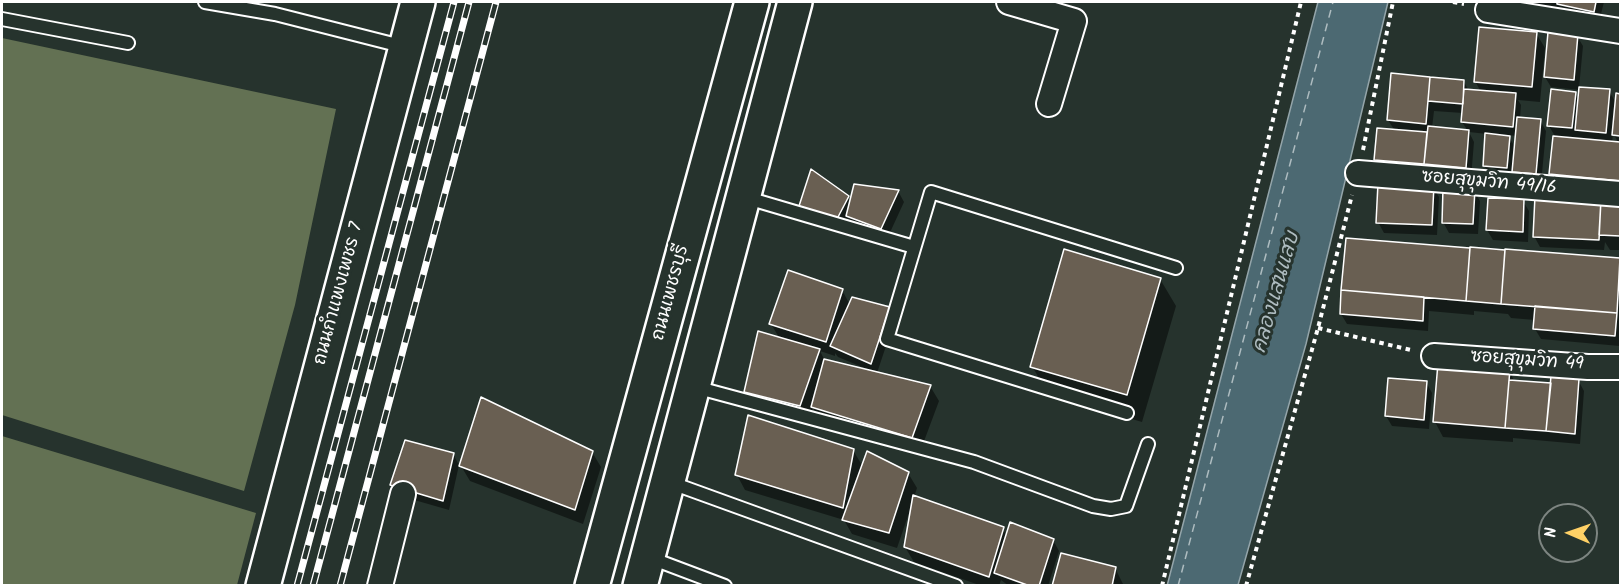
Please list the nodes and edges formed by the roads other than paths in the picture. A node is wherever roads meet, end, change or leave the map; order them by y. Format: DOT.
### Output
graph roads {
  1 [pos="205,2"];
  2 [pos="418,2"];
  3 [pos="752,2"];
  4 [pos="795,2"];
  5 [pos="1009,2"];
  6 [pos="1488,10"];
  7 [pos="2,19"];
  8 [pos="1620,31"];
  9 [pos="128,43"];
  10 [pos="406,47"];
  11 [pos="1049,104"];
  12 [pos="1358,173"];
  13 [pos="1620,194"];
  14 [pos="743,197"];
  15 [pos="914,247"];
  16 [pos="1176,268"];
  17 [pos="1434,356"];
  18 [pos="1620,368"];
  19 [pos="693,386"];
  20 [pos="1127,413"];
  21 [pos="1148,444"];
  22 [pos="668,482"];
  23 [pos="403,494"];
  24 [pos="644,571"];
  25 [pos="263,585"];
  26 [pos="380,585"];
  27 [pos="592,585"];
  28 [pos="725,585"];
  29 [pos="956,585"];
  1 -- 10 [label="lane"];
  2 -- 10 [label="main road, ถนนกำแพงเพชร 7"];
  3 -- 27 [label="main road, ถนนเพชรบุรี"];
  4 -- 14 [label="main road"];
  5 -- 11 [label="street"];
  6 -- 8 [label="street"];
  7 -- 9 [label="lane"];
  10 -- 25 [label="main road, ถนนกำแพงเพชร 7"];
  12 -- 13 [label="street, ซอยสุขุมวิท 49/16"];
  14 -- 15 [label="lane"];
  14 -- 19 [label="main road"];
  15 -- 16 [label="lane"];
  15 -- 20 [label="lane"];
  17 -- 18 [label="street, ซอยสุขุมวิท 49"];
  19 -- 21 [label="lane"];
  19 -- 22 [label="main road"];
  22 -- 24 [label="main road"];
  22 -- 29 [label="lane"];
  23 -- 26 [label="street"];
  24 -- 28 [label="lane"];
}
